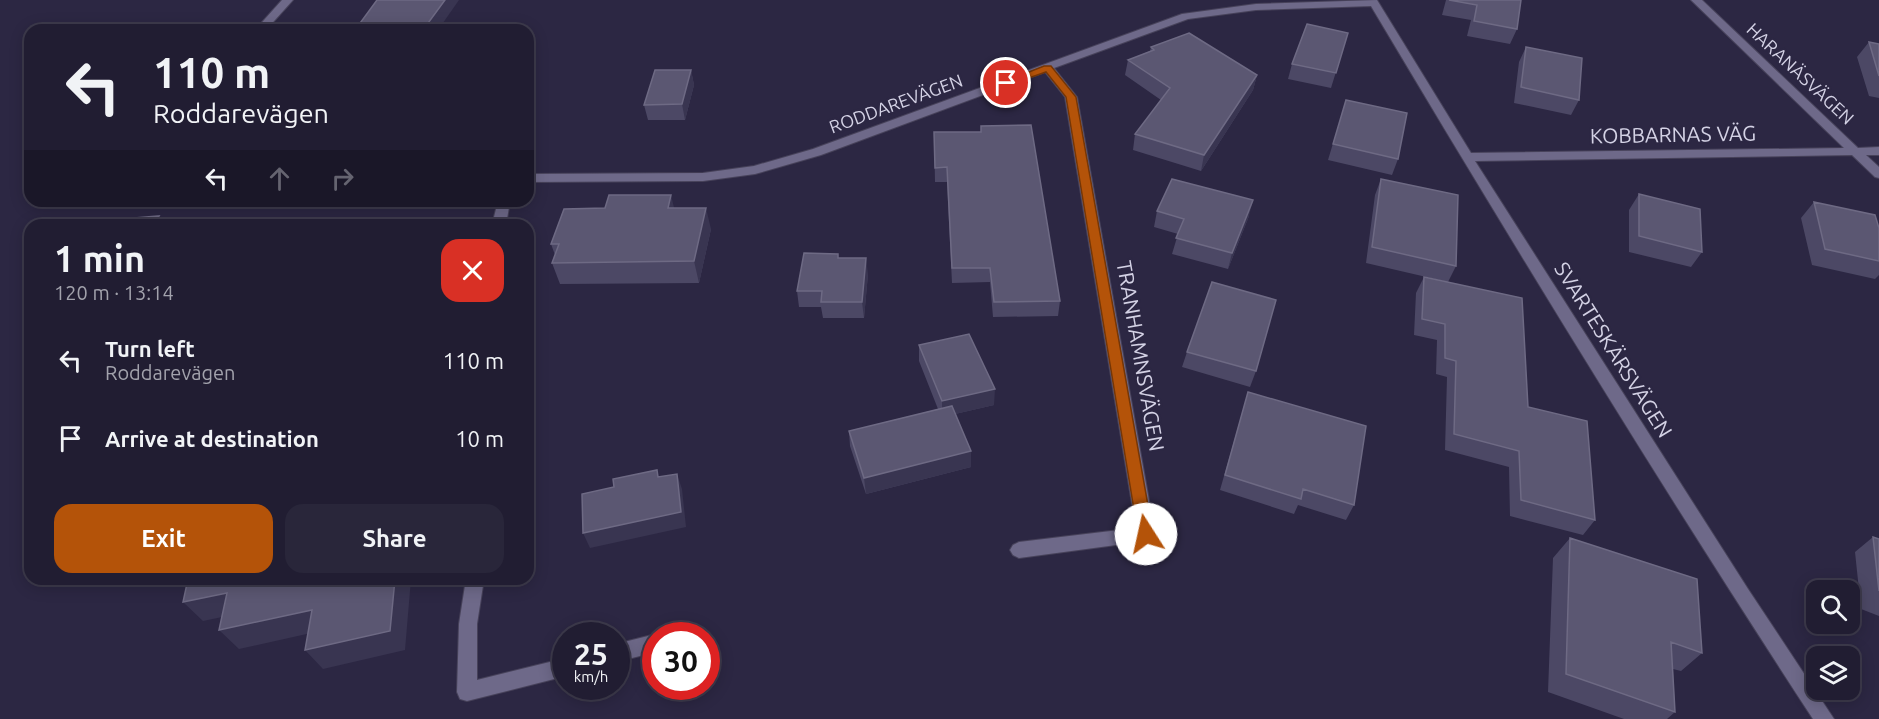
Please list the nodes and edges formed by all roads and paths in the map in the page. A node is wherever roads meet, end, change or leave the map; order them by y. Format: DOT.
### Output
graph roads {
  1 [pos="288,0"];
  2 [pos="1695,0"];
  3 [pos="1373,1"];
  4 [pos="266,24"];
  5 [pos="1048,68"];
  6 [pos="1856,152"];
  7 [pos="1879,152"];
  8 [pos="1467,158"];
  9 [pos="1879,174"];
  10 [pos="534,178"];
  11 [pos="1019,550"];
  12 [pos="473,585"];
  13 [pos="552,671"];
  14 [pos="1824,719"];
  1 -- 4 [label="street"];
  2 -- 6 [label="street, HARANÄSVÄGEN"];
  3 -- 5 [label="street, RODDAREVÄGEN"];
  3 -- 8 [label="street, SVARTESKÄRSVÄGEN"];
  5 -- 10 [label="street, RODDAREVÄGEN"];
  5 -- 11 [label="street, TRANHAMNSVÄGEN"];
  6 -- 7 [label="street, KOBBARNAS VÄG"];
  6 -- 8 [label="street, KOBBARNAS VÄG"];
  6 -- 9 [label="street, HARANÄSVÄGEN"];
  8 -- 14 [label="street, SVARTESKÄRSVÄGEN"];
  12 -- 13 [label="street"];
}
